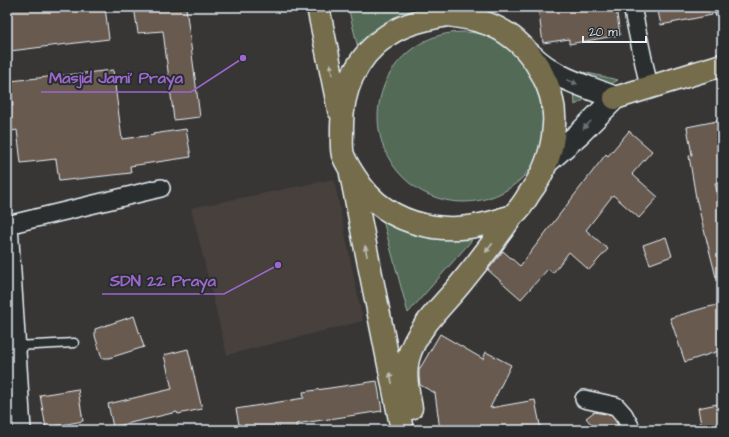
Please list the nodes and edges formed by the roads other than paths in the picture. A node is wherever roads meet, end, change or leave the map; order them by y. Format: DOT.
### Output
graph roads {
  1 [pos="318,7"];
  2 [pos="632,7"];
  3 [pos="440,11"];
  4 [pos="529,53"];
  5 [pos="722,65"];
  6 [pos="649,87"];
  7 [pos="615,98"];
  8 [pos="342,121"];
  9 [pos="547,162"];
  10 [pos="350,171"];
  11 [pos="161,188"];
  12 [pos="512,216"];
  13 [pos="8,225"];
  14 [pos="74,343"];
  15 [pos="16,346"];
  16 [pos="584,399"];
  17 [pos="22,430"];
  18 [pos="402,430"];
  19 [pos="415,430"];
  20 [pos="632,430"];
  8 -- 1 [label="main road, one-way"];
  2 -- 6 [label="street"];
  3 -- 4 [label="main road"];
  3 -- 8 [label="main road"];
  4 -- 7 [label="main road, one-way"];
  4 -- 9 [label="main road"];
  5 -- 6 [label="main road"];
  6 -- 7 [label="main road"];
  7 -- 9 [label="main road, one-way"];
  8 -- 10 [label="main road"];
  9 -- 12 [label="main road"];
  10 -- 12 [label="main road"];
  18 -- 10 [label="main road, one-way"];
  11 -- 13 [label="street"];
  12 -- 19 [label="main road, one-way"];
  13 -- 15 [label="street"];
  14 -- 15 [label="lane"];
  15 -- 17 [label="street"];
  16 -- 20 [label="street"];
}
